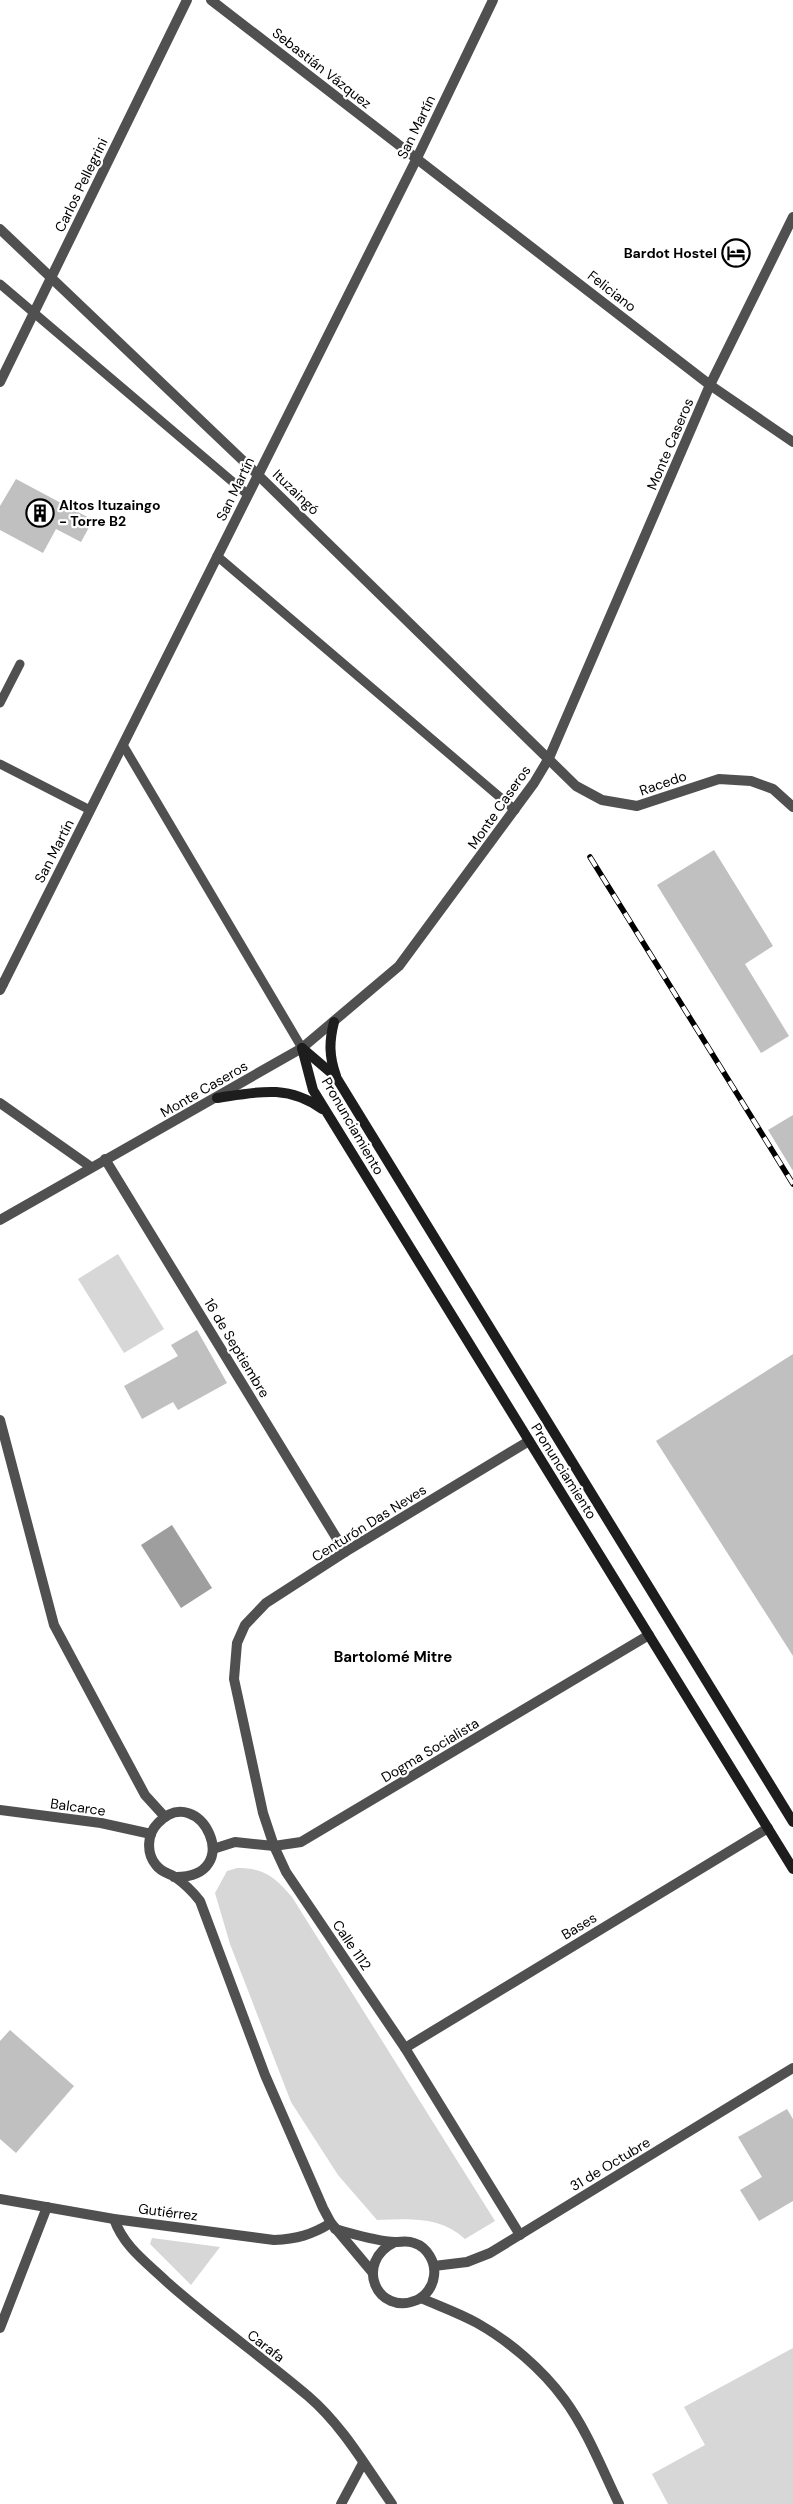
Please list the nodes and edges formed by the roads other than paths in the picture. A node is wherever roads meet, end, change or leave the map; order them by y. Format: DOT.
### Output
graph roads {
  1 [pos="187,0"];
  2 [pos="211,0"];
  3 [pos="493,0"];
  4 [pos="417,158"];
  5 [pos="793,218"];
  6 [pos="0,229"];
  7 [pos="52,277"];
  8 [pos="0,284"];
  9 [pos="33,313"];
  10 [pos="0,382"];
  11 [pos="710,385"];
  12 [pos="793,442"];
  13 [pos="257,474"];
  14 [pos="247,494"];
  15 [pos="217,556"];
  16 [pos="20,664"];
  17 [pos="0,703"];
  18 [pos="123,745"];
  19 [pos="549,758"];
  20 [pos="0,764"];
  21 [pos="793,807"];
  22 [pos="90,810"];
  23 [pos="515,810"];
  24 [pos="1,986"];
  25 [pos="334,1022"];
  26 [pos="302,1048"];
  27 [pos="336,1077"];
  28 [pos="217,1098"];
  29 [pos="0,1103"];
  30 [pos="327,1113"];
  31 [pos="105,1159"];
  32 [pos="91,1167"];
  33 [pos="0,1220"];
  34 [pos="0,1420"];
  35 [pos="529,1441"];
  36 [pos="345,1552"];
  37 [pos="649,1635"];
  38 [pos="237,1643"];
  39 [pos="0,1810"];
  40 [pos="165,1817"];
  41 [pos="793,1822"];
  42 [pos="768,1828"];
  43 [pos="151,1834"];
  44 [pos="274,1846"];
  45 [pos="213,1848"];
  46 [pos="793,1869"];
  47 [pos="174,1877"];
  48 [pos="405,2048"];
  49 [pos="793,2068"];
  50 [pos="0,2199"];
  51 [pos="48,2208"];
  52 [pos="114,2220"];
  53 [pos="333,2226"];
  54 [pos="520,2235"];
  55 [pos="395,2242"];
  56 [pos="434,2266"];
  57 [pos="372,2273"];
  58 [pos="421,2298"];
  59 [pos="0,2328"];
  60 [pos="363,2463"];
  61 [pos="341,2504"];
  62 [pos="392,2504"];
  63 [pos="619,2504"];
  1 -- 7 [label="street, Carlos Pellegrini"];
  2 -- 4 [label="street, Sebastián Vázquez"];
  3 -- 4 [label="street, San Martín"];
  4 -- 11 [label="street, Feliciano"];
  4 -- 13 [label="street, San Martín"];
  5 -- 11 [label="street, Monte Caseros"];
  6 -- 7 [label="street, Ituzaingó"];
  7 -- 9 [label="street, Carlos Pellegrini"];
  7 -- 13 [label="street, Ituzaingó"];
  8 -- 9 [label="lane"];
  9 -- 10 [label="street, Carlos Pellegrini"];
  9 -- 14 [label="lane"];
  11 -- 12 [label="street, Feliciano"];
  11 -- 19 [label="street, Monte Caseros"];
  13 -- 14 [label="street, San Martín"];
  13 -- 19 [label="street, Ituzaingó"];
  14 -- 15 [label="street, San Martín"];
  15 -- 18 [label="street, San Martín"];
  15 -- 23 [label="lane"];
  16 -- 17 [label="lane"];
  18 -- 22 [label="street, San Martín"];
  18 -- 26 [label="lane"];
  19 -- 21 [label="street, Racedo"];
  19 -- 23 [label="street, Monte Caseros"];
  20 -- 22 [label="lane"];
  22 -- 24 [label="street, San Martín"];
  23 -- 25 [label="street, Monte Caseros"];
  25 -- 26 [label="street, Monte Caseros"];
  25 -- 27 [label="main road"];
  26 -- 27 [label="main road, Pronunciamiento"];
  26 -- 28 [label="street, Monte Caseros"];
  26 -- 30 [label="main road, Pronunciamiento"];
  27 -- 41 [label="main road, Pronunciamiento"];
  28 -- 30 [label="main road"];
  28 -- 31 [label="street, Monte Caseros"];
  29 -- 32 [label="street"];
  30 -- 35 [label="main road, Pronunciamiento"];
  31 -- 32 [label="street, Monte Caseros"];
  31 -- 36 [label="street, 16 de Septiembre"];
  32 -- 33 [label="street, Monte Caseros"];
  34 -- 40 [label="street"];
  35 -- 36 [label="street, Centurón Das Neves"];
  35 -- 37 [label="main road, Pronunciamiento"];
  36 -- 38 [label="street, Centurón Das Neves"];
  37 -- 42 [label="main road, Pronunciamiento"];
  37 -- 44 [label="street, Dogma Socialista"];
  38 -- 44 [label="street, Calle 1112"];
  39 -- 43 [label="street, Balcarce"];
  40 -- 43 [label="street"];
  40 -- 45 [label="street"];
  42 -- 46 [label="main road, Pronunciamiento"];
  42 -- 48 [label="street, Bases"];
  43 -- 47 [label="street"];
  44 -- 45 [label="street, Dogma Socialista"];
  44 -- 48 [label="street, Calle 1112"];
  45 -- 47 [label="street"];
  47 -- 53 [label="street"];
  48 -- 54 [label="street, Calle 1112"];
  49 -- 54 [label="street, 31 de Octubre"];
  50 -- 51 [label="street, Gutiérrez"];
  51 -- 52 [label="street, Gutiérrez"];
  51 -- 59 [label="street"];
  52 -- 53 [label="street, Gutiérrez"];
  52 -- 60 [label="street, Carafa"];
  53 -- 55 [label="street"];
  53 -- 57 [label="street"];
  54 -- 56 [label="street, 31 de Octubre"];
  55 -- 56 [label="street"];
  55 -- 57 [label="street"];
  56 -- 58 [label="street"];
  57 -- 58 [label="street"];
  58 -- 63 [label="street"];
  60 -- 61 [label="street"];
  60 -- 62 [label="street, Carafa"];
}
